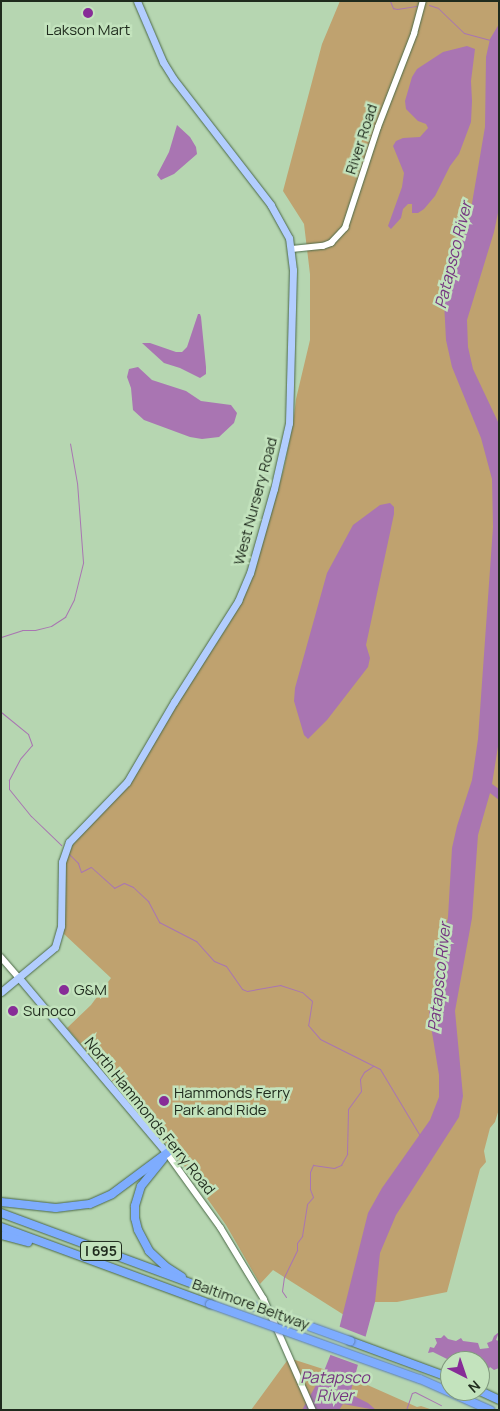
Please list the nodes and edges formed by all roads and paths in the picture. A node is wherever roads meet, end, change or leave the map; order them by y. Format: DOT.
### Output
graph roads {
  1 [pos="137,1"];
  2 [pos="423,1"];
  3 [pos="292,249"];
  4 [pos="1,957"];
  5 [pos="19,978"];
  6 [pos="1,992"];
  7 [pos="167,1153"];
  8 [pos="1,1202"];
  9 [pos="1,1213"];
  10 [pos="1,1227"];
  11 [pos="1,1235"];
  12 [pos="83,1258"];
  13 [pos="202,1288"];
  14 [pos="440,1374"];
  15 [pos="314,1410"];
  16 [pos="490,1410"];
  1 -- 3 [label="main road, West Nursery Road"];
  2 -- 3 [label="street, River Road"];
  3 -- 5 [label="main road, West Nursery Road"];
  4 -- 5 [label="street, North Hammonds Ferry Road"];
  5 -- 6 [label="main road, West Nursery Road"];
  5 -- 7 [label="main road, North Hammonds Ferry Road"];
  7 -- 8 [label="highway"];
  7 -- 13 [label="highway"];
  7 -- 15 [label="street, North Hammonds Ferry Road"];
  9 -- 13 [label="highway, Baltimore Beltway / I 695"];
  10 -- 12 [label="highway, Baltimore Beltway / I 695"];
  11 -- 12 [label="highway"];
  12 -- 16 [label="highway, Baltimore Beltway / I 695, bridge"];
  13 -- 14 [label="highway, Baltimore Beltway / I 695, bridge"];
}
